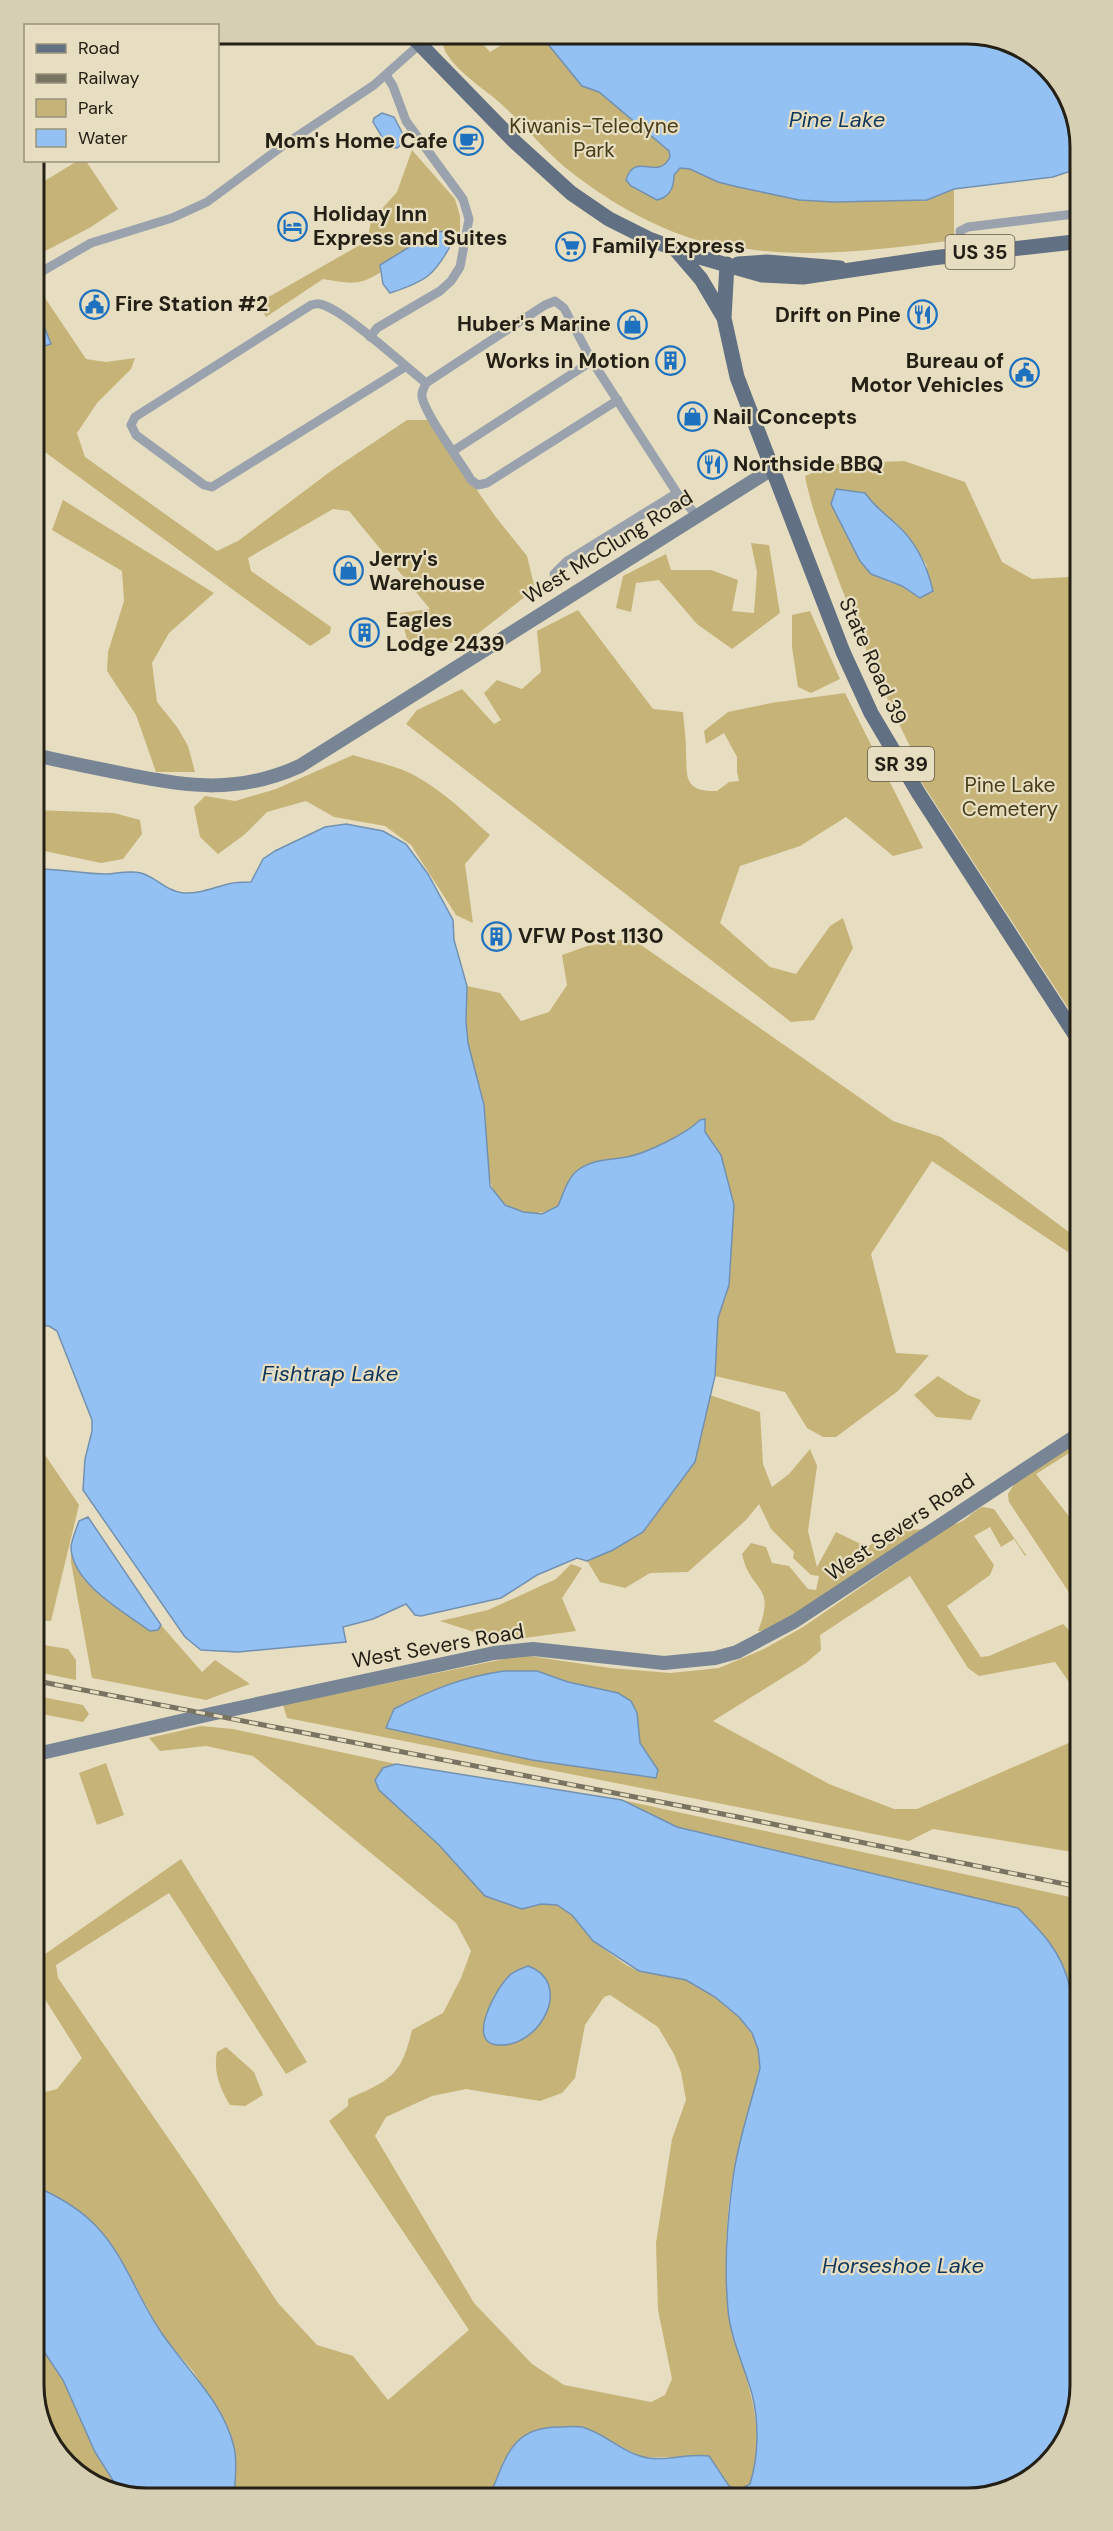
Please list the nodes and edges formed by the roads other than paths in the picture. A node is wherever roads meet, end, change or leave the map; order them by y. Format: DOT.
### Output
graph roads {
  1 [pos="411,44"];
  2 [pos="420,44"];
  3 [pos="386,75"];
  4 [pos="1070,214"];
  5 [pos="1070,242"];
  6 [pos="674,249"];
  7 [pos="961,254"];
  8 [pos="727,264"];
  9 [pos="44,270"];
  10 [pos="724,318"];
  11 [pos="370,337"];
  12 [pos="592,361"];
  13 [pos="405,367"];
  14 [pos="426,383"];
  15 [pos="618,400"];
  16 [pos="453,451"];
  17 [pos="772,469"];
  18 [pos="677,493"];
  19 [pos="699,517"];
  20 [pos="554,574"];
  21 [pos="44,757"];
  22 [pos="1070,1027"];
  23 [pos="1070,1440"];
  24 [pos="44,1753"];
  1 -- 3 [label="street"];
  2 -- 6 [label="main road, US 35"];
  3 -- 9 [label="street"];
  3 -- 11 [label="street"];
  4 -- 7 [label="street"];
  5 -- 7 [label="main road, US 35"];
  6 -- 8 [label="main road, US 35"];
  6 -- 10 [label="main road"];
  7 -- 8 [label="main road, US 35"];
  8 -- 10 [label="main road, State Road 39 / SR 39"];
  10 -- 17 [label="main road, State Road 39 / SR 39"];
  11 -- 13 [label="street"];
  11 -- 13 [label="street"];
  12 -- 14 [label="street"];
  12 -- 15 [label="street"];
  12 -- 16 [label="street"];
  13 -- 14 [label="street"];
  14 -- 16 [label="street"];
  15 -- 16 [label="street"];
  15 -- 18 [label="street"];
  17 -- 19 [label="street, West McClung Road"];
  17 -- 22 [label="main road, State Road 39 / SR 39"];
  18 -- 19 [label="street"];
  18 -- 20 [label="street"];
  19 -- 21 [label="street, West McClung Road"];
  23 -- 24 [label="street, West Severs Road"];
}
